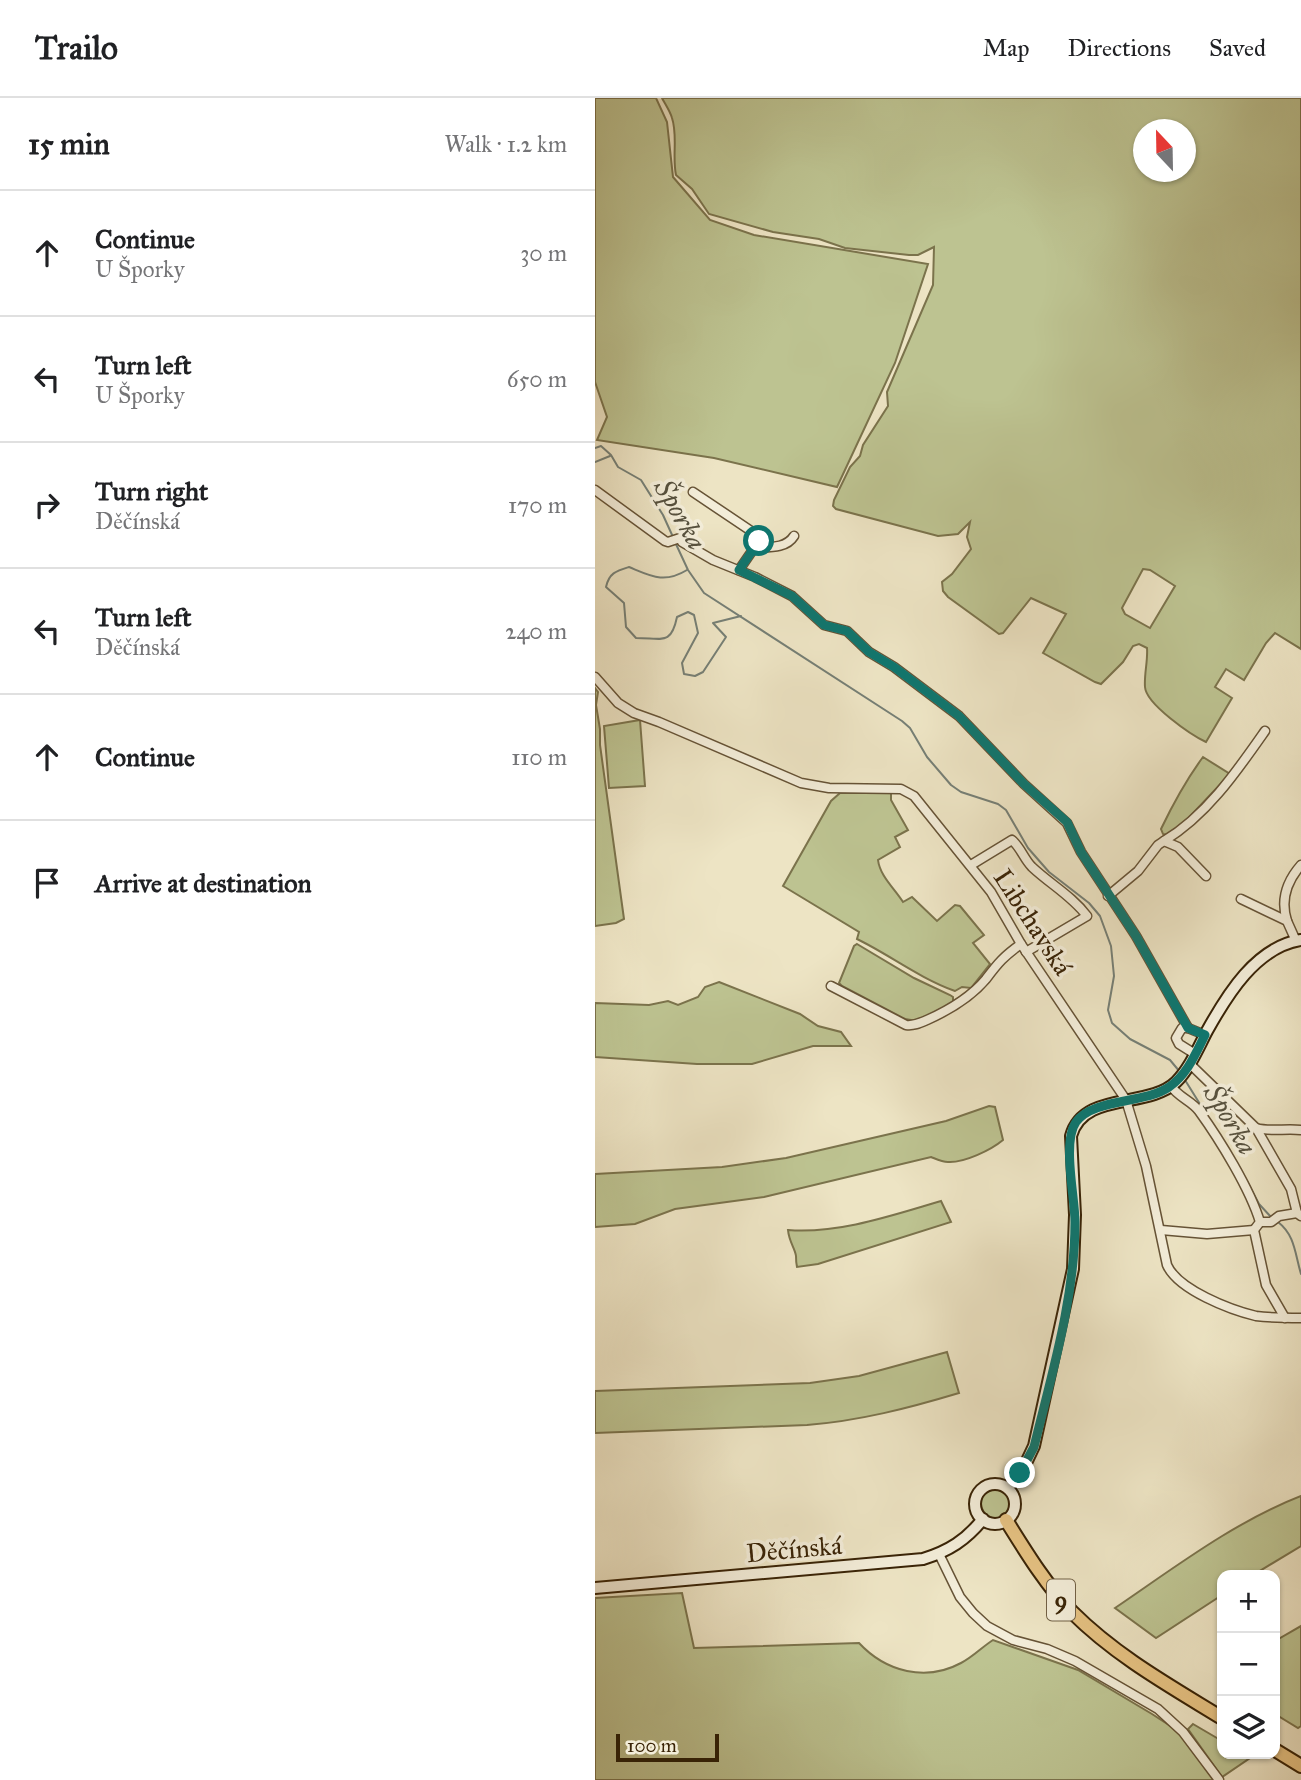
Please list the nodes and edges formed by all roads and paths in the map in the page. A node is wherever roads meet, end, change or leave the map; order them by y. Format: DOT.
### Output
graph roads {
  1 [pos="595,489"];
  2 [pos="693,492"];
  3 [pos="794,536"];
  4 [pos="754,548"];
  5 [pos="739,570"];
  6 [pos="595,677"];
  7 [pos="1265,731"];
  8 [pos="1164,841"];
  9 [pos="971,864"];
  10 [pos="1301,864"];
  11 [pos="1206,876"];
  12 [pos="1108,896"];
  13 [pos="1241,900"];
  14 [pos="1287,920"];
  15 [pos="1299,941"];
  16 [pos="1023,948"];
  17 [pos="831,986"];
  18 [pos="1188,1028"];
  19 [pos="1205,1035"];
  20 [pos="1190,1062"];
  21 [pos="1174,1083"];
  22 [pos="1126,1100"];
  23 [pos="1255,1128"];
  24 [pos="1301,1130"];
  25 [pos="1299,1215"];
  26 [pos="1260,1222"];
  27 [pos="1161,1230"];
  28 [pos="1254,1230"];
  29 [pos="1285,1318"];
  30 [pos="1301,1318"];
  31 [pos="1008,1488"];
  32 [pos="983,1519"];
  33 [pos="1006,1520"];
  34 [pos="939,1554"];
  35 [pos="595,1588"];
  36 [pos="1217,1715"];
  37 [pos="1280,1753"];
  38 [pos="1301,1766"];
  39 [pos="1219,1780"];
  1 -- 5 [label="street"];
  2 -- 4 [label="street"];
  3 -- 4 [label="street"];
  4 -- 5 [label="street"];
  5 -- 12 [label="street"];
  6 -- 9 [label="street, Libchavská"];
  7 -- 8 [label="street"];
  8 -- 11 [label="street"];
  8 -- 12 [label="street"];
  9 -- 16 [label="street, Libchavská"];
  9 -- 16 [label="street"];
  10 -- 14 [label="street"];
  12 -- 18 [label="street"];
  13 -- 14 [label="street"];
  14 -- 15 [label="street"];
  15 -- 19 [label="main road"];
  16 -- 17 [label="street"];
  16 -- 22 [label="street, Libchavská"];
  18 -- 19 [label="street"];
  18 -- 20 [label="street"];
  19 -- 20 [label="main road"];
  20 -- 21 [label="main road"];
  20 -- 23 [label="street"];
  21 -- 22 [label="main road"];
  21 -- 26 [label="street"];
  22 -- 27 [label="street, Libchavská"];
  22 -- 31 [label="main road"];
  23 -- 24 [label="street"];
  23 -- 25 [label="street"];
  25 -- 26 [label="street"];
  26 -- 28 [label="street"];
  27 -- 28 [label="street"];
  27 -- 29 [label="street, Libchavská"];
  28 -- 29 [label="street"];
  29 -- 30 [label="street, Libchavská"];
  31 -- 32 [label="main road"];
  31 -- 33 [label="main road"];
  32 -- 33 [label="main road"];
  32 -- 34 [label="main road, Děčínská"];
  33 -- 36 [label="main road, 9"];
  34 -- 35 [label="main road, Děčínská"];
  34 -- 39 [label="street"];
  37 -- 38 [label="main road"];
}
